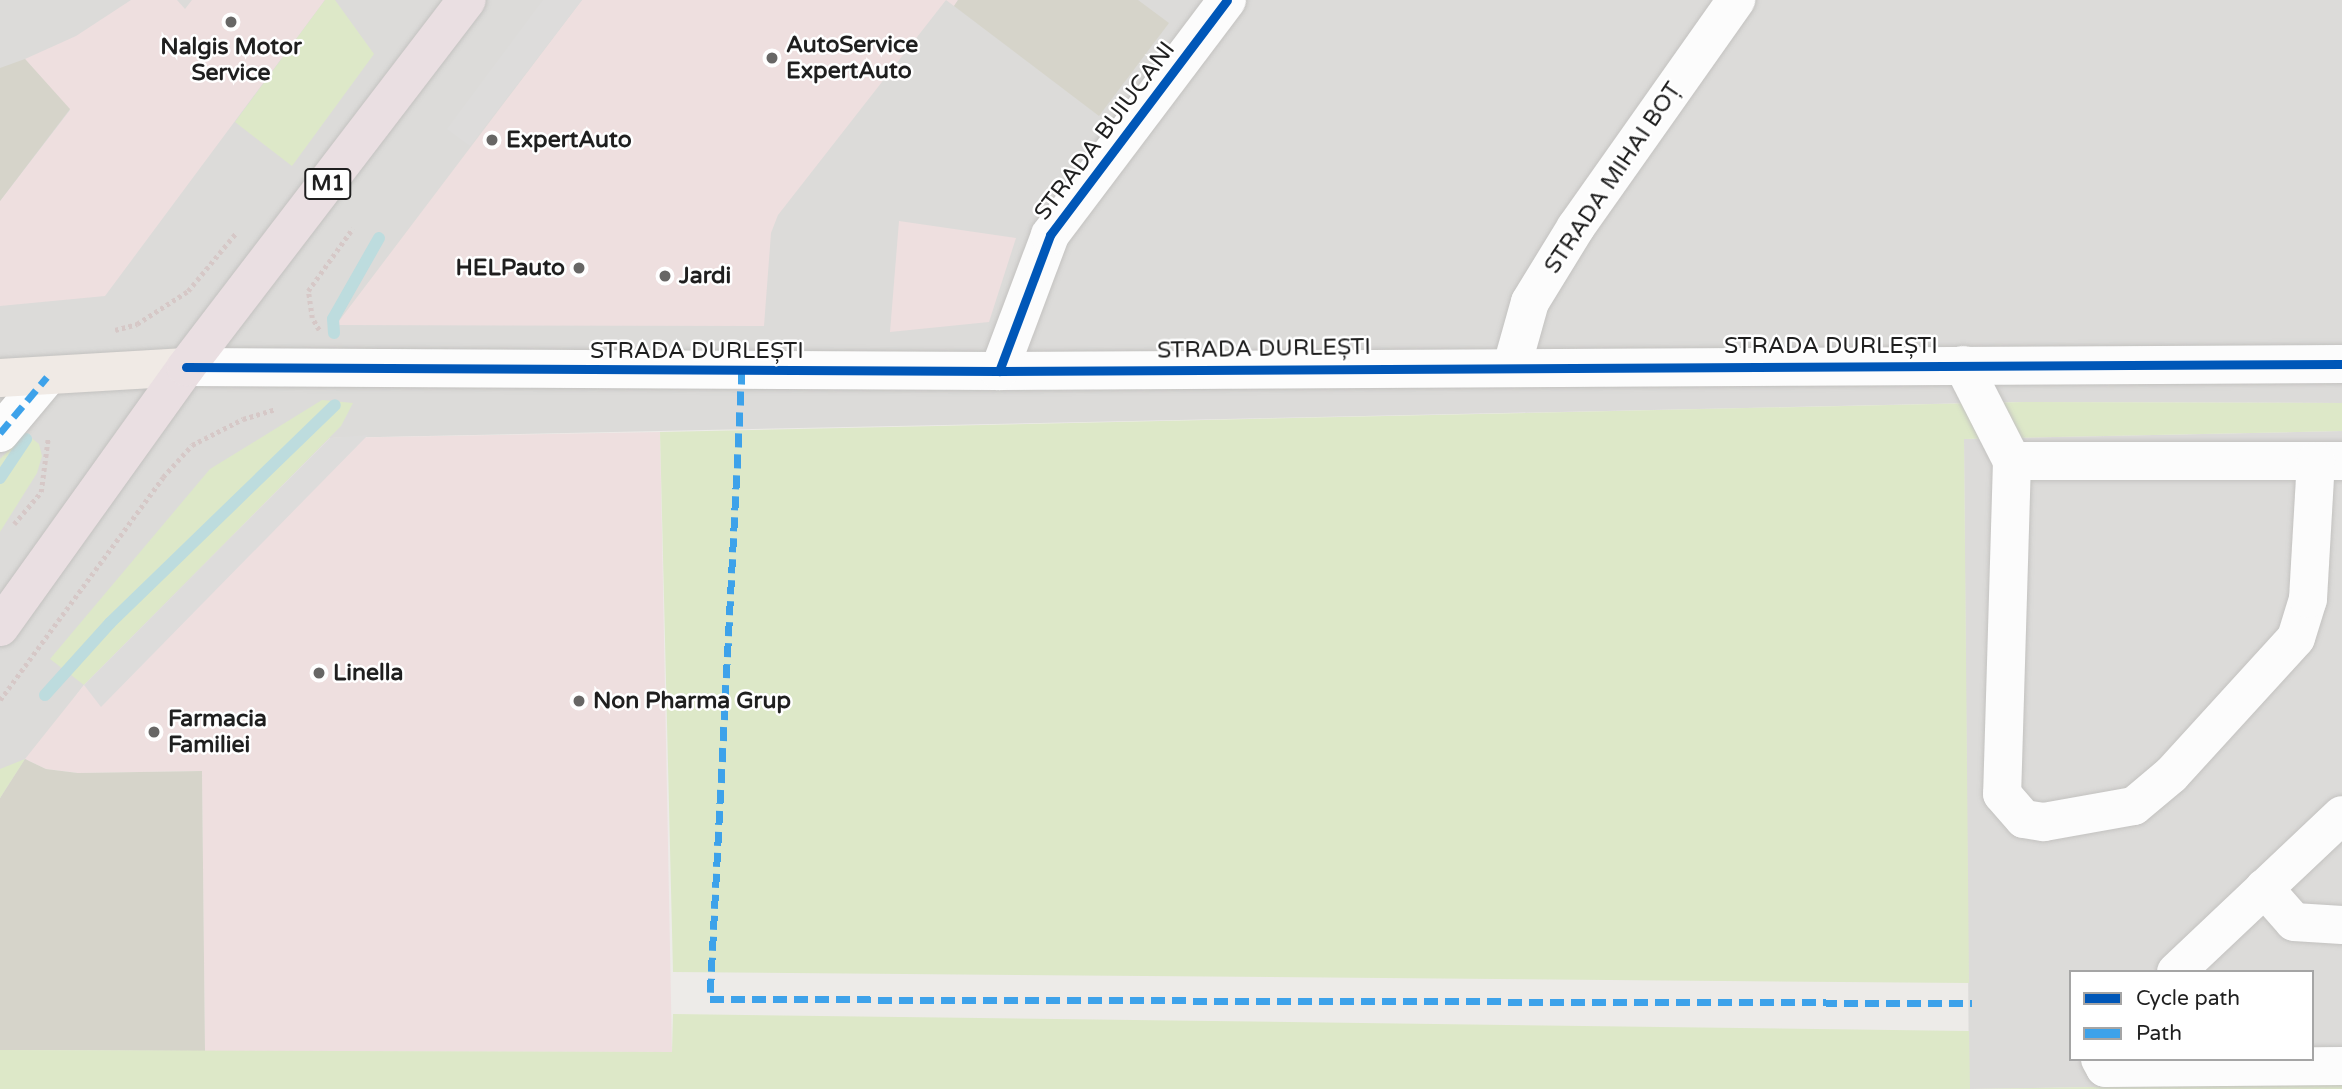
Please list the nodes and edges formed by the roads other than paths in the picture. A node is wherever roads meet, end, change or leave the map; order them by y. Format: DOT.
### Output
graph roads {
  1 [pos="467,0"];
  2 [pos="1227,0"];
  3 [pos="1736,0"];
  4 [pos="2342,364"];
  5 [pos="1963,365"];
  6 [pos="1511,366"];
  7 [pos="186,367"];
  8 [pos="999,371"];
  9 [pos="47,377"];
  10 [pos="0,378"];
  11 [pos="6,427"];
  12 [pos="2012,461"];
  13 [pos="2329,461"];
  14 [pos="0,627"];
  15 [pos="2342,815"];
  16 [pos="2264,888"];
  17 [pos="2342,925"];
  18 [pos="2178,970"];
  19 [pos="2101,1061"];
  20 [pos="2342,1066"];
  1 -- 7 [label="highway, M1"];
  2 -- 8 [label="street, STRADA BUIUCANI"];
  3 -- 6 [label="street, STRADA MIHAI BOȚ"];
  4 -- 5 [label="street, STRADA DURLEȘTI"];
  5 -- 6 [label="street, STRADA DURLEȘTI"];
  5 -- 12 [label="street"];
  6 -- 8 [label="street, STRADA DURLEȘTI"];
  7 -- 8 [label="street, STRADA DURLEȘTI"];
  7 -- 9 [label="main road"];
  7 -- 14 [label="highway, M1"];
  9 -- 10 [label="main road"];
  9 -- 11 [label="street"];
  12 -- 13 [label="street"];
  12 -- 13 [label="street"];
  15 -- 16 [label="street"];
  16 -- 17 [label="street"];
  16 -- 18 [label="street"];
  19 -- 20 [label="street"];
}
